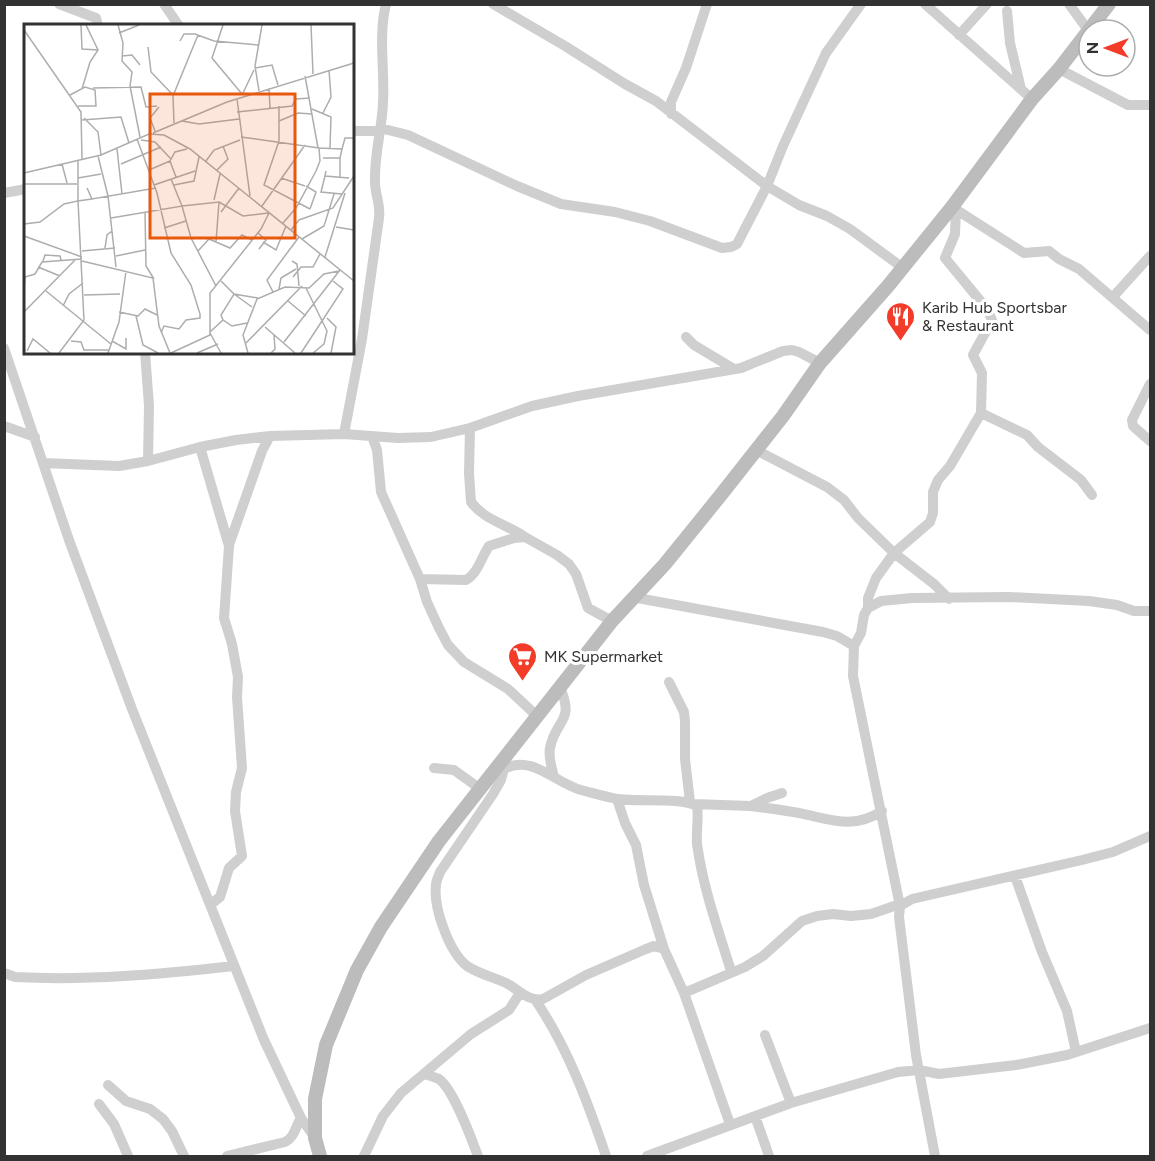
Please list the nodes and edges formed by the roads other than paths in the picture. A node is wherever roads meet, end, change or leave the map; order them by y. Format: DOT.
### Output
graph roads {
  1 [pos="59,4"];
  2 [pos="164,4"];
  3 [pos="386,4"];
  4 [pos="493,4"];
  5 [pos="707,4"];
  6 [pos="861,4"];
  7 [pos="925,4"];
  8 [pos="987,4"];
  9 [pos="1069,4"];
  10 [pos="1109,4"];
  11 [pos="1007,11"];
  12 [pos="1079,18"];
  13 [pos="1098,18"];
  14 [pos="98,24"];
  15 [pos="178,24"];
  16 [pos="959,35"];
  17 [pos="1077,45"];
  18 [pos="1059,69"];
  19 [pos="1021,89"];
  20 [pos="1032,99"];
  21 [pos="1150,105"];
  22 [pos="671,114"];
  23 [pos="380,129"];
  24 [pos="354,130"];
  25 [pos="767,186"];
  26 [pos="24,189"];
  27 [pos="4,193"];
  28 [pos="954,208"];
  29 [pos="1150,256"];
  30 [pos="903,268"];
  31 [pos="1113,297"];
  32 [pos="1150,330"];
  33 [pos="686,337"];
  34 [pos="4,348"];
  35 [pos="145,354"];
  36 [pos="820,363"];
  37 [pos="734,369"];
  38 [pos="1150,384"];
  39 [pos="981,413"];
  40 [pos="5,427"];
  41 [pos="470,428"];
  42 [pos="344,434"];
  43 [pos="270,436"];
  44 [pos="372,436"];
  45 [pos="35,437"];
  46 [pos="1150,441"];
  47 [pos="200,447"];
  48 [pos="756,450"];
  49 [pos="148,461"];
  50 [pos="43,463"];
  51 [pos="1092,495"];
  52 [pos="525,537"];
  53 [pos="229,546"];
  54 [pos="894,553"];
  55 [pos="420,579"];
  56 [pos="632,597"];
  57 [pos="949,599"];
  58 [pos="868,608"];
  59 [pos="1150,611"];
  60 [pos="612,621"];
  61 [pos="854,646"];
  62 [pos="669,682"];
  63 [pos="560,687"];
  64 [pos="537,716"];
  65 [pos="508,752"];
  66 [pos="434,768"];
  67 [pos="504,769"];
  68 [pos="554,777"];
  69 [pos="480,788"];
  70 [pos="782,793"];
  71 [pos="617,799"];
  72 [pos="692,803"];
  73 [pos="751,806"];
  74 [pos="882,811"];
  75 [pos="1150,836"];
  76 [pos="1015,876"];
  77 [pos="210,905"];
  78 [pos="900,905"];
  79 [pos="659,947"];
  80 [pos="234,966"];
  81 [pos="731,971"];
  82 [pos="8,976"];
  83 [pos="520,993"];
  84 [pos="684,993"];
  85 [pos="536,1001"];
  86 [pos="1150,1028"];
  87 [pos="765,1035"];
  88 [pos="1076,1052"];
  89 [pos="919,1070"];
  90 [pos="425,1074"];
  91 [pos="108,1085"];
  92 [pos="791,1103"];
  93 [pos="99,1104"];
  94 [pos="755,1116"];
  95 [pos="301,1118"];
  96 [pos="730,1125"];
  97 [pos="315,1138"];
  98 [pos="128,1156"];
  99 [pos="184,1156"];
  100 [pos="227,1156"];
  101 [pos="320,1156"];
  102 [pos="364,1156"];
  103 [pos="478,1156"];
  104 [pos="606,1156"];
  105 [pos="647,1156"];
  106 [pos="769,1156"];
  107 [pos="936,1156"];
  1 -- 14 [label="street"];
  2 -- 15 [label="street"];
  3 -- 23 [label="street"];
  4 -- 22 [label="street"];
  5 -- 22 [label="street"];
  6 -- 25 [label="street"];
  7 -- 16 [label="street"];
  8 -- 16 [label="street"];
  9 -- 12 [label="street"];
  10 -- 13 [label="main road"];
  11 -- 19 [label="street"];
  16 -- 19 [label="street"];
  17 -- 18 [label="main road"];
  18 -- 20 [label="main road"];
  18 -- 21 [label="street"];
  19 -- 20 [label="street"];
  20 -- 28 [label="main road"];
  22 -- 25 [label="street"];
  23 -- 24 [label="street"];
  23 -- 25 [label="street"];
  23 -- 42 [label="street"];
  25 -- 30 [label="street"];
  26 -- 27 [label="street"];
  28 -- 30 [label="main road"];
  28 -- 31 [label="street"];
  28 -- 39 [label="street"];
  29 -- 31 [label="street"];
  30 -- 36 [label="main road"];
  31 -- 32 [label="street"];
  33 -- 37 [label="street"];
  34 -- 45 [label="street"];
  35 -- 49 [label="street"];
  36 -- 37 [label="street"];
  36 -- 48 [label="main road"];
  37 -- 41 [label="street"];
  38 -- 46 [label="street"];
  39 -- 51 [label="street"];
  39 -- 54 [label="street"];
  40 -- 45 [label="street"];
  41 -- 44 [label="street"];
  41 -- 52 [label="street"];
  42 -- 43 [label="street"];
  42 -- 44 [label="street"];
  43 -- 47 [label="street"];
  43 -- 53 [label="street"];
  44 -- 55 [label="street"];
  45 -- 50 [label="street"];
  47 -- 49 [label="street"];
  47 -- 53 [label="street"];
  48 -- 54 [label="street"];
  48 -- 56 [label="main road"];
  49 -- 50 [label="street"];
  50 -- 77 [label="street"];
  52 -- 55 [label="street"];
  52 -- 60 [label="street"];
  53 -- 77 [label="street"];
  54 -- 57 [label="street"];
  54 -- 58 [label="street"];
  55 -- 64 [label="street"];
  56 -- 60 [label="main road"];
  56 -- 61 [label="street"];
  57 -- 58 [label="street"];
  57 -- 59 [label="street"];
  58 -- 61 [label="street"];
  60 -- 63 [label="main road"];
  61 -- 74 [label="street"];
  62 -- 72 [label="street"];
  63 -- 64 [label="main road"];
  63 -- 68 [label="street"];
  64 -- 65 [label="main road"];
  65 -- 67 [label="street"];
  65 -- 69 [label="main road"];
  66 -- 69 [label="street"];
  67 -- 68 [label="street"];
  67 -- 83 [label="street"];
  68 -- 71 [label="street"];
  69 -- 97 [label="main road"];
  70 -- 73 [label="street"];
  71 -- 72 [label="street"];
  71 -- 79 [label="street"];
  72 -- 73 [label="street"];
  72 -- 81 [label="street"];
  73 -- 74 [label="street"];
  74 -- 78 [label="street"];
  75 -- 76 [label="street"];
  76 -- 78 [label="street"];
  76 -- 88 [label="street"];
  77 -- 80 [label="street"];
  78 -- 81 [label="street"];
  78 -- 89 [label="street"];
  79 -- 84 [label="street"];
  79 -- 85 [label="street"];
  80 -- 82 [label="street"];
  80 -- 95 [label="street"];
  81 -- 84 [label="street"];
  83 -- 85 [label="street"];
  83 -- 90 [label="street"];
  84 -- 96 [label="street"];
  85 -- 104 [label="street"];
  86 -- 88 [label="street"];
  87 -- 92 [label="street"];
  88 -- 89 [label="street"];
  89 -- 92 [label="street"];
  89 -- 107 [label="street"];
  90 -- 102 [label="street"];
  90 -- 103 [label="street"];
  91 -- 99 [label="street"];
  92 -- 94 [label="street"];
  93 -- 98 [label="street"];
  94 -- 96 [label="street"];
  94 -- 106 [label="street"];
  95 -- 97 [label="street"];
  95 -- 100 [label="street"];
  96 -- 105 [label="street"];
  97 -- 101 [label="main road"];
}
